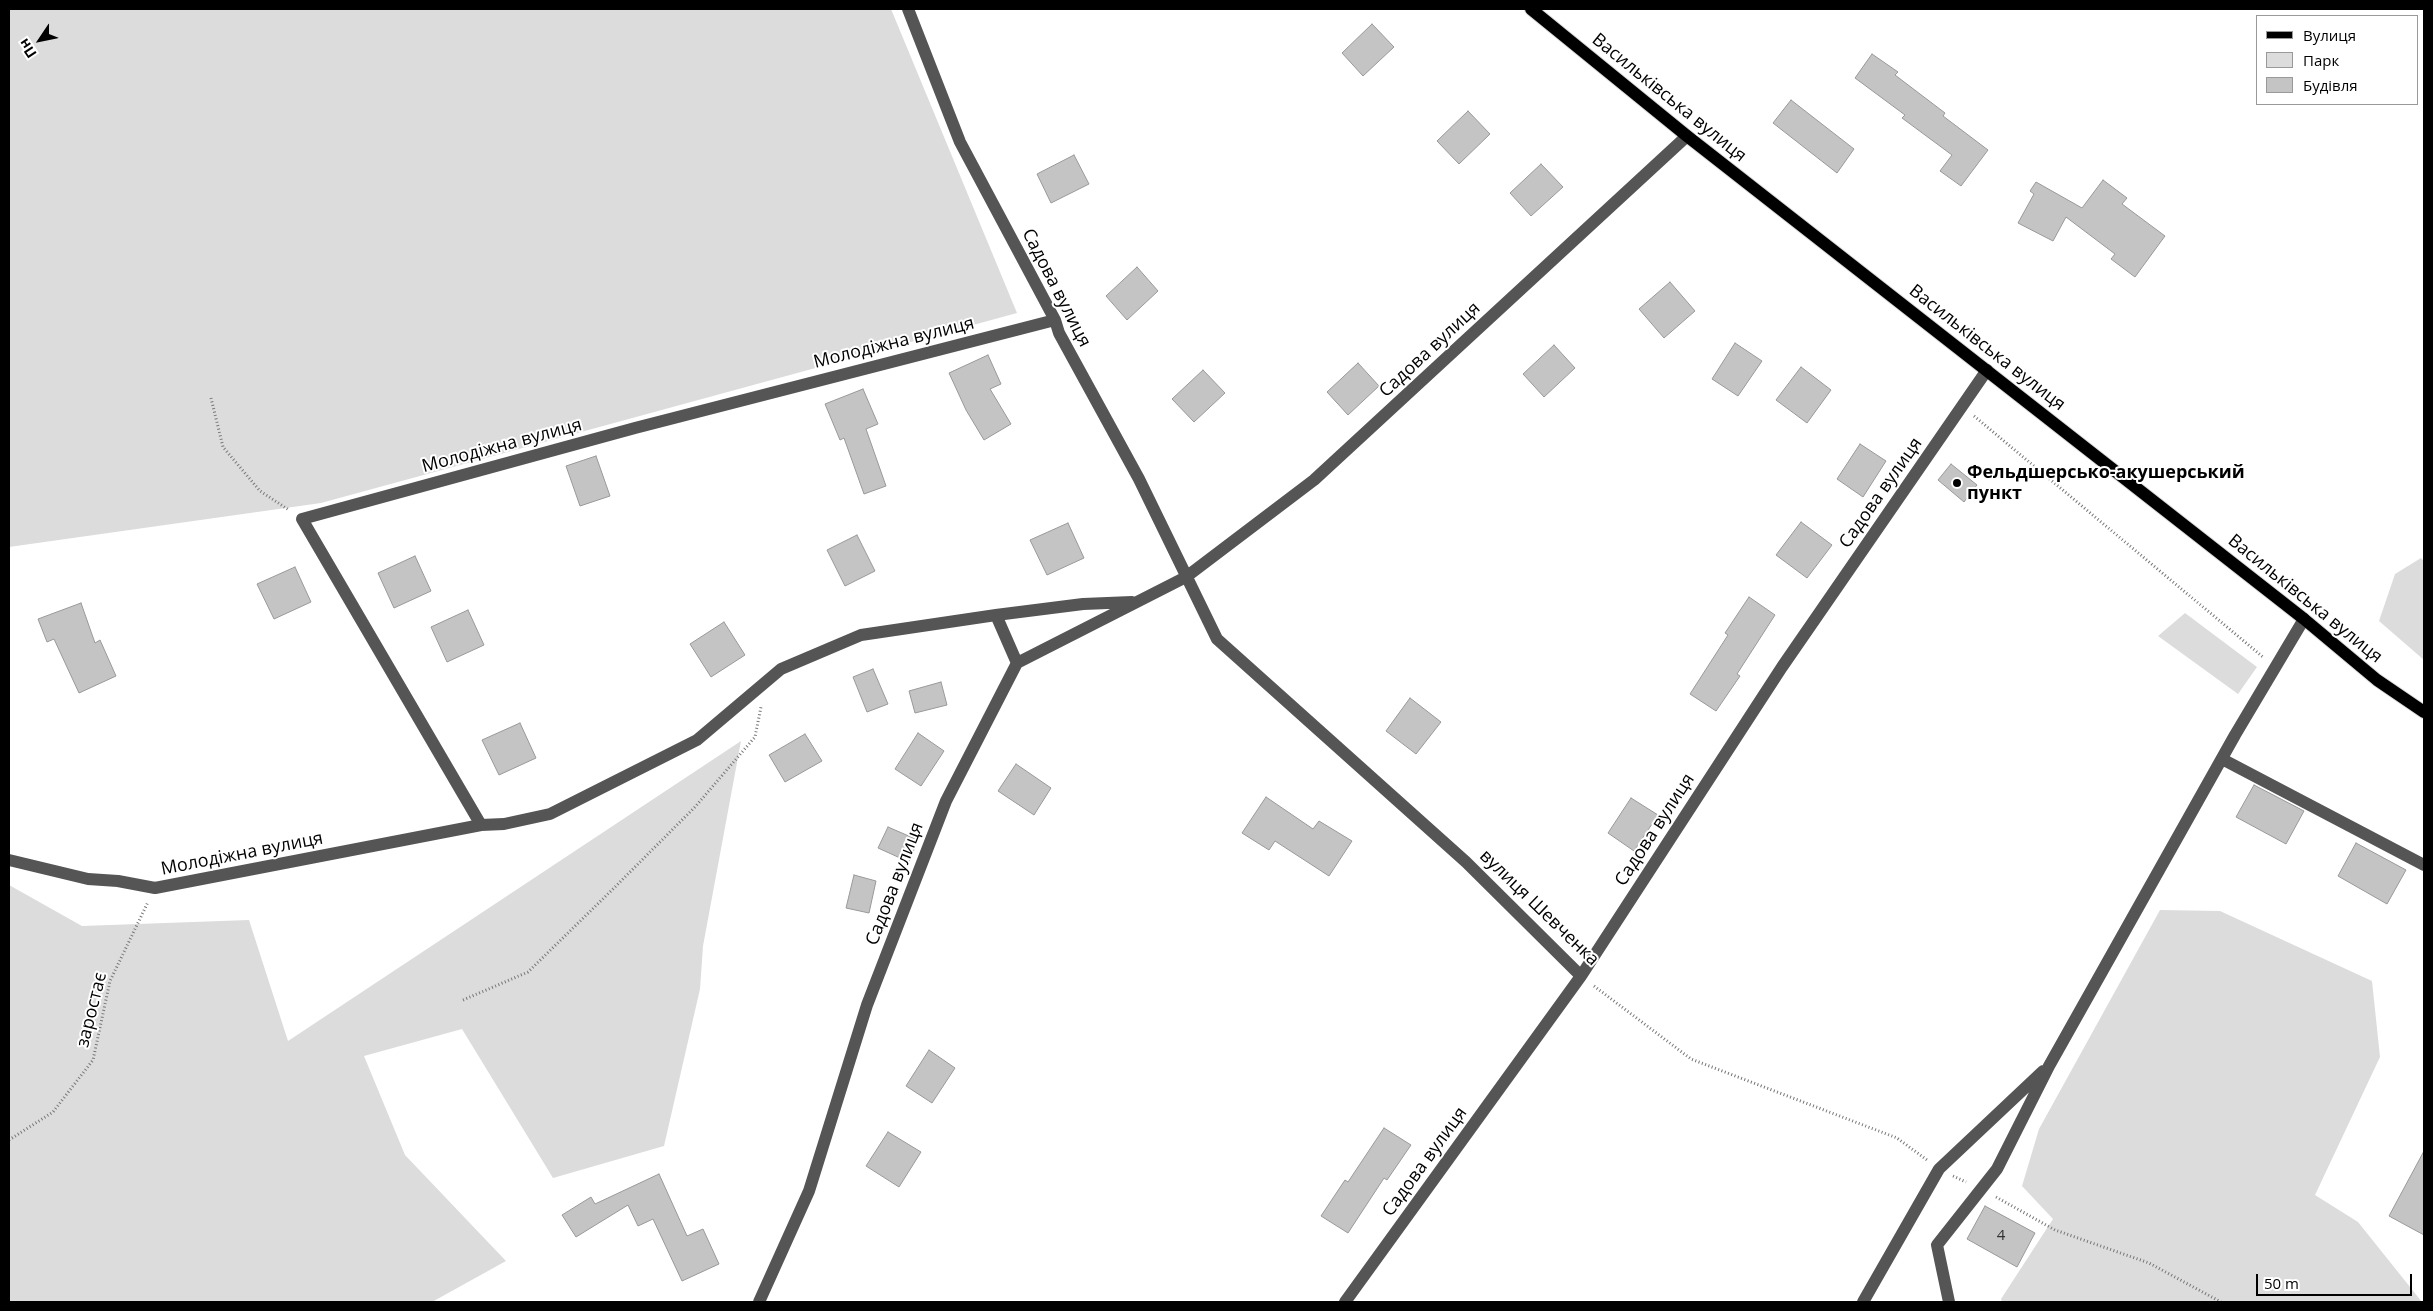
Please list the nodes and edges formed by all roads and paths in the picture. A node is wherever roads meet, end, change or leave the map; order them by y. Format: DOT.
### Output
graph roads {
  1 [pos="908,9"];
  2 [pos="1530,9"];
  3 [pos="1687,136"];
  4 [pos="1055,320"];
  5 [pos="1987,370"];
  6 [pos="211,398"];
  7 [pos="1962,406"];
  8 [pos="302,519"];
  9 [pos="1186,577"];
  10 [pos="1136,602"];
  11 [pos="996,615"];
  12 [pos="2304,619"];
  13 [pos="1016,663"];
  14 [pos="2275,667"];
  15 [pos="766,682"];
  16 [pos="2424,712"];
  17 [pos="2222,759"];
  18 [pos="481,825"];
  19 [pos="9,860"];
  20 [pos="2424,864"];
  21 [pos="155,888"];
  22 [pos="1581,976"];
  23 [pos="463,1000"];
  24 [pos="2049,1066"];
  25 [pos="9,1140"];
  26 [pos="1939,1169"];
  27 [pos="1981,1189"];
  28 [pos="759,1302"];
  29 [pos="1345,1302"];
  30 [pos="1863,1302"];
  31 [pos="1949,1302"];
  32 [pos="2221,1302"];
  1 -- 4 [label="street, Садова вулиця"];
  2 -- 3 [label="main road, Васильківська вулиця"];
  3 -- 5 [label="main road, Васильківська вулиця"];
  3 -- 9 [label="street, Садова вулиця"];
  4 -- 8 [label="street, Молодіжна вулиця"];
  4 -- 9 [label="street, Садова вулиця"];
  5 -- 7 [label="street, Садова вулиця"];
  5 -- 12 [label="main road, Васильківська вулиця"];
  6 -- 8 [label="path"];
  7 -- 14 [label="path"];
  7 -- 22 [label="street, Садова вулиця"];
  8 -- 18 [label="street"];
  9 -- 10 [label="street, Садова вулиця"];
  9 -- 22 [label="street, вулиця Шевченка"];
  10 -- 11 [label="street, Молодіжна вулиця"];
  10 -- 13 [label="street, Садова вулиця"];
  11 -- 13 [label="street"];
  11 -- 15 [label="street, Молодіжна вулиця"];
  12 -- 14 [label="street"];
  12 -- 16 [label="main road, Васильківська вулиця"];
  13 -- 28 [label="street, Садова вулиця"];
  14 -- 17 [label="street"];
  15 -- 18 [label="street, Молодіжна вулиця"];
  15 -- 23 [label="path"];
  17 -- 20 [label="street"];
  17 -- 24 [label="street"];
  18 -- 21 [label="street, Молодіжна вулиця"];
  19 -- 21 [label="street, Молодіжна вулиця"];
  21 -- 25 [label="path, заростає"];
  22 -- 26 [label="path, вулиця Шевченка"];
  22 -- 29 [label="street, Садова вулиця"];
  24 -- 26 [label="street"];
  24 -- 27 [label="street"];
  26 -- 27 [label="path, вулиця Шевченка"];
  26 -- 30 [label="street"];
  27 -- 31 [label="street"];
  27 -- 32 [label="path, вулиця Шевченка"];
}
